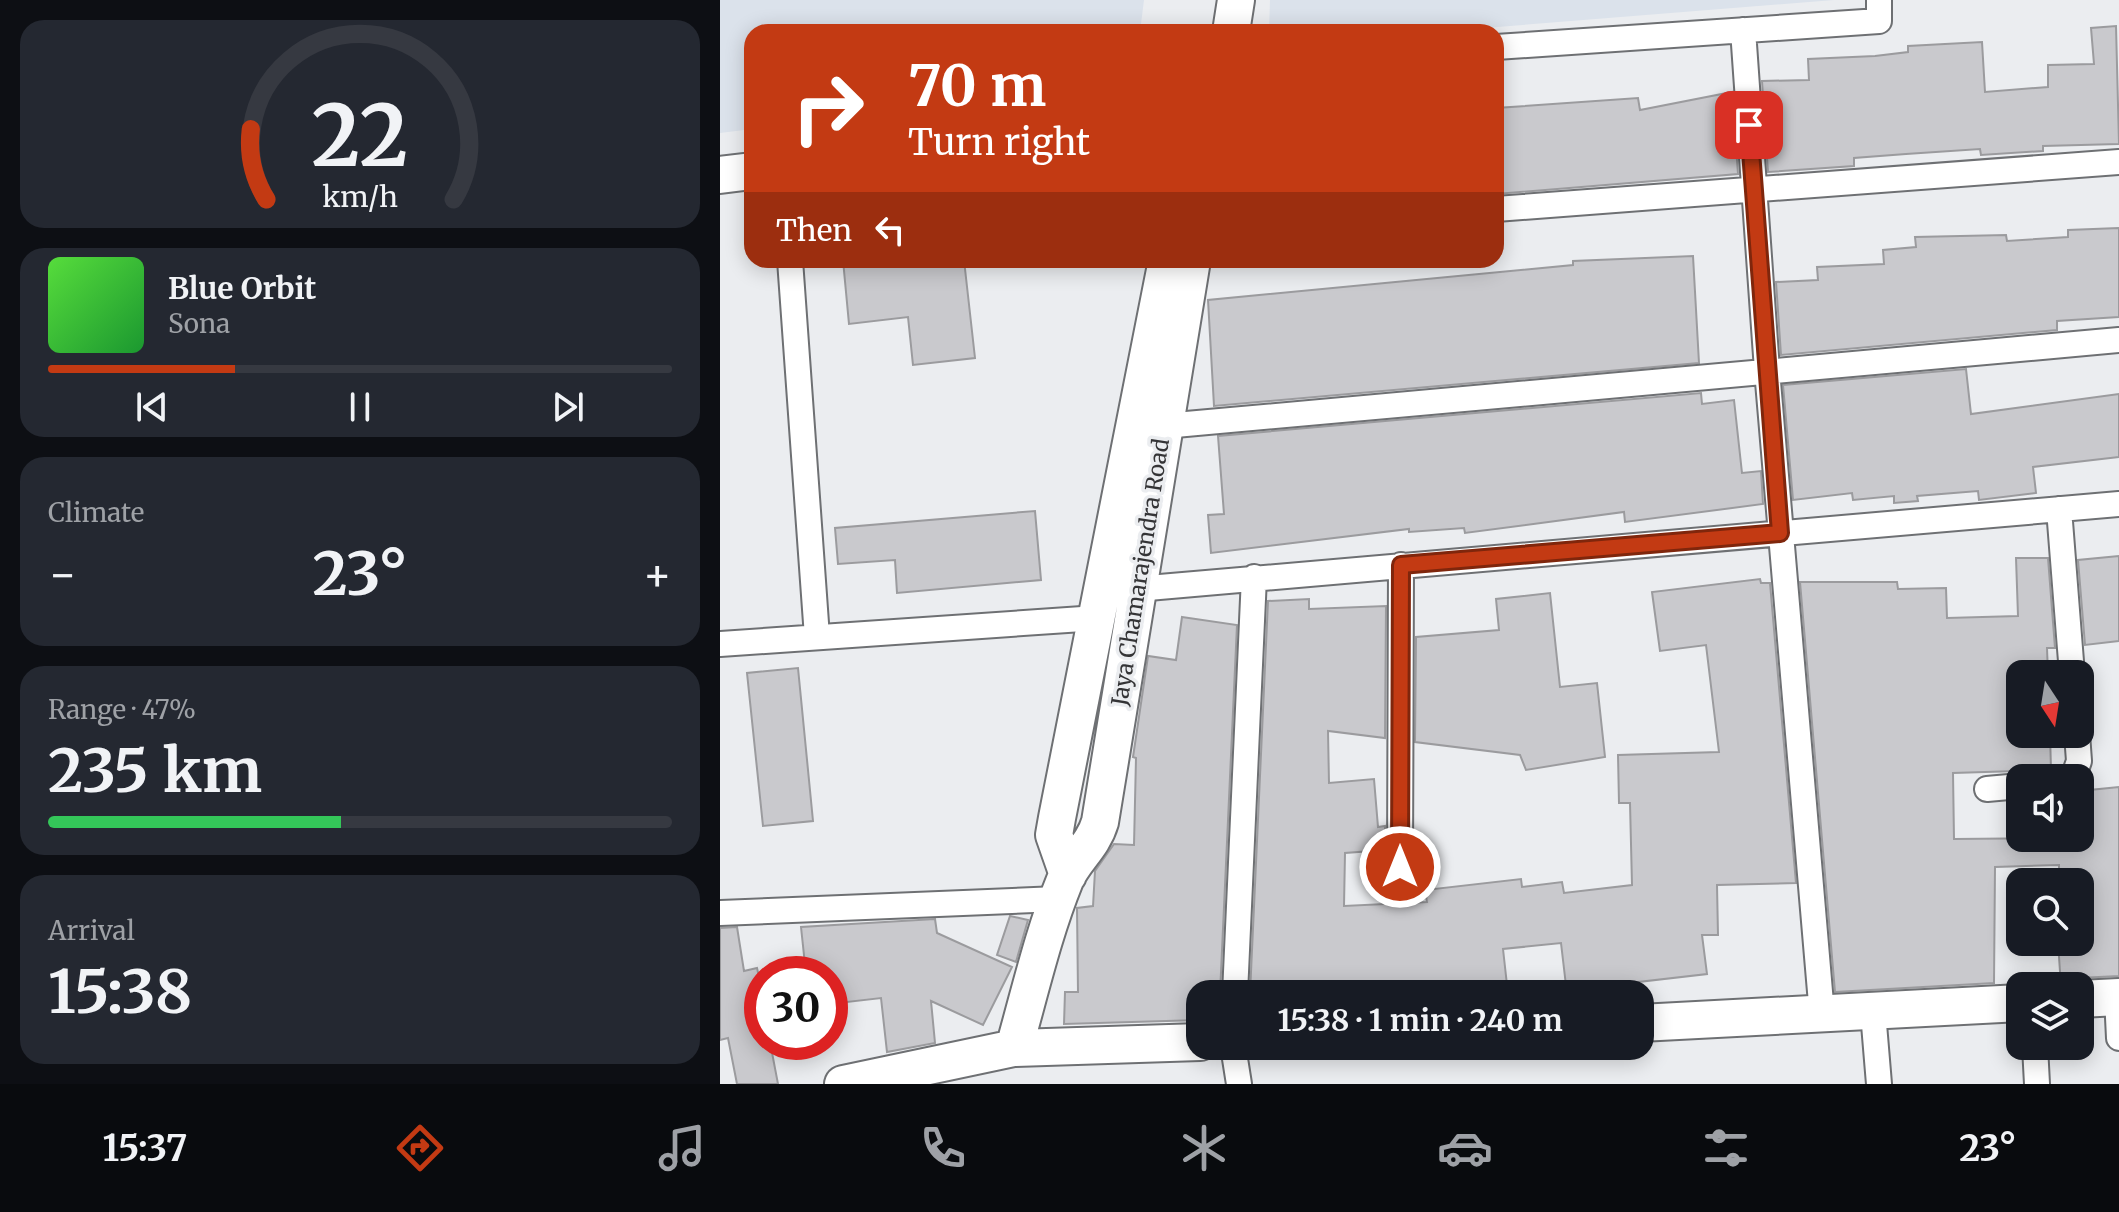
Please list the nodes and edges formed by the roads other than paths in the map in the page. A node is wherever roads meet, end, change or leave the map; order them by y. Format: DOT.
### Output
graph roads {
  1 [pos="1213,0"];
  2 [pos="1236,0"];
  3 [pos="1879,0"];
  4 [pos="1210,24"];
  5 [pos="1232,24"];
  6 [pos="1743,30"];
  7 [pos="1504,46"];
  8 [pos="2119,162"];
  9 [pos="744,172"];
  10 [pos="720,175"];
  11 [pos="1752,188"];
  12 [pos="1504,208"];
  13 [pos="791,268"];
  14 [pos="1166,268"];
  15 [pos="1191,268"];
  16 [pos="2119,340"];
  17 [pos="1767,370"];
  18 [pos="1164,426"];
  19 [pos="2119,504"];
  20 [pos="2059,509"];
  21 [pos="1780,533"];
  22 [pos="1401,565"];
  23 [pos="1254,577"];
  24 [pos="1112,599"];
  25 [pos="817,637"];
  26 [pos="720,644"];
  27 [pos="2071,660"];
  28 [pos="2006,787"];
  29 [pos="1987,789"];
  30 [pos="1400,867"];
  31 [pos="1063,887"];
  32 [pos="720,913"];
  33 [pos="1236,980"];
  34 [pos="2118,997"];
  35 [pos="2094,998"];
  36 [pos="2006,1004"];
  37 [pos="1873,1012"];
  38 [pos="1822,1015"];
  39 [pos="1654,1022"];
  40 [pos="2119,1038"];
  41 [pos="1186,1042"];
  42 [pos="1014,1048"];
  43 [pos="1235,1060"];
  44 [pos="2036,1060"];
  45 [pos="907,1077"];
  46 [pos="843,1084"];
  47 [pos="1239,1084"];
  48 [pos="1879,1084"];
  49 [pos="2037,1084"];
  1 -- 4 [label="main road"];
  2 -- 5 [label="main road"];
  3 -- 6 [label="street"];
  6 -- 7 [label="street"];
  6 -- 11 [label="street"];
  8 -- 11 [label="street"];
  9 -- 10 [label="main road"];
  11 -- 12 [label="street"];
  11 -- 17 [label="street"];
  13 -- 25 [label="street"];
  14 -- 24 [label="main road, Jaya Chamarajendra Road"];
  15 -- 18 [label="main road, Jaya Chamarajendra Road"];
  16 -- 17 [label="street"];
  17 -- 18 [label="street"];
  17 -- 21 [label="street"];
  18 -- 24 [label="main road, Jaya Chamarajendra Road"];
  19 -- 20 [label="street"];
  20 -- 21 [label="street"];
  20 -- 27 [label="street"];
  21 -- 22 [label="street"];
  21 -- 38 [label="street"];
  22 -- 23 [label="street"];
  22 -- 30 [label="street"];
  23 -- 24 [label="street"];
  23 -- 33 [label="street"];
  24 -- 25 [label="street"];
  24 -- 31 [label="main road, Jaya Chamarajendra Road"];
  24 -- 31 [label="main road, Jaya Chamarajendra Road"];
  25 -- 26 [label="street"];
  28 -- 29 [label="street"];
  31 -- 32 [label="street"];
  31 -- 42 [label="main road, Jaya Chamarajendra Road"];
  34 -- 35 [label="main road"];
  34 -- 40 [label="street"];
  36 -- 37 [label="main road"];
  37 -- 38 [label="main road"];
  37 -- 48 [label="street"];
  38 -- 39 [label="main road"];
  41 -- 42 [label="main road"];
  42 -- 45 [label="main road"];
  43 -- 47 [label="street"];
  44 -- 49 [label="street"];
  45 -- 46 [label="main road"];
}
